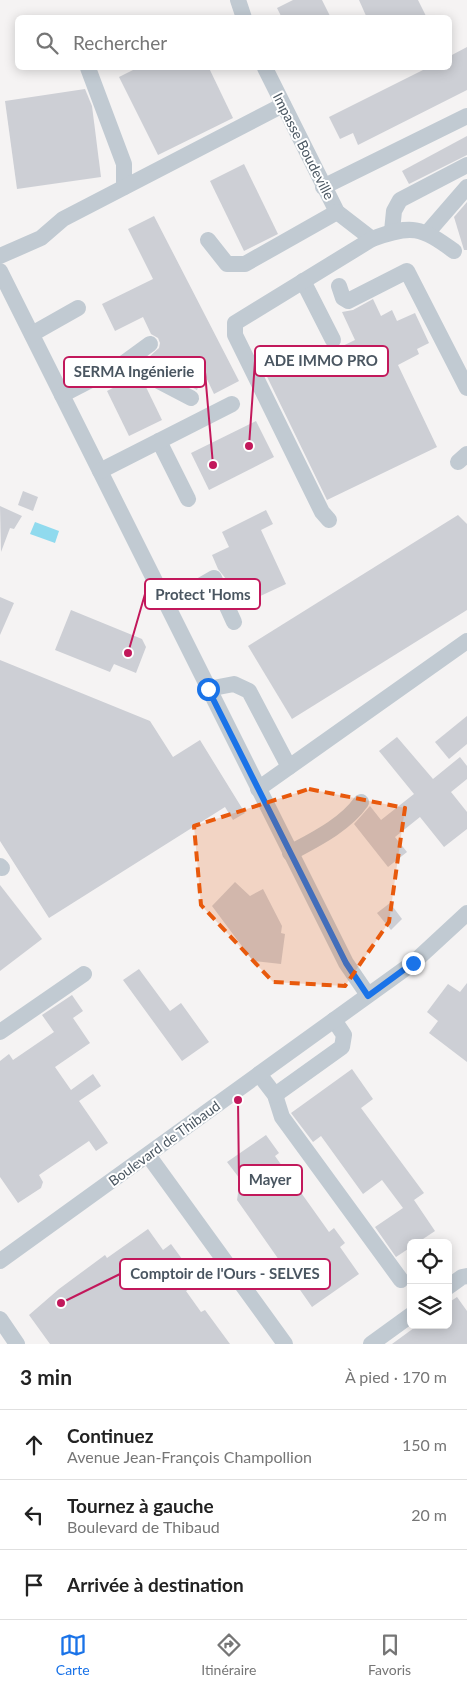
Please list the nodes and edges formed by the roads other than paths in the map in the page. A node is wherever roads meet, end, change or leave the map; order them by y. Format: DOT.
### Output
graph roads {
  1 [pos="238,0"];
  2 [pos="243,15"];
  3 [pos="89,70"];
  4 [pos="266,70"];
  5 [pos="283,105"];
  6 [pos="467,116"];
  7 [pos="467,165"];
  8 [pos="124,187"];
  9 [pos="323,187"];
  10 [pos="467,187"];
  11 [pos="338,212"];
  12 [pos="392,231"];
  13 [pos="428,232"];
  14 [pos="372,239"];
  15 [pos="208,240"];
  16 [pos="454,251"];
  17 [pos="0,256"];
  18 [pos="0,271"];
  19 [pos="303,280"];
  20 [pos="339,286"];
  21 [pos="4,288"];
  22 [pos="78,308"];
  23 [pos="32,334"];
  24 [pos="334,340"];
  25 [pos="150,344"];
  26 [pos="124,363"];
  27 [pos="467,388"];
  28 [pos="62,395"];
  29 [pos="191,398"];
  30 [pos="232,404"];
  31 [pos="159,441"];
  32 [pos="100,471"];
  33 [pos="188,499"];
  34 [pos="329,520"];
  35 [pos="167,605"];
  36 [pos="234,622"];
  37 [pos="467,641"];
  38 [pos="208,689"];
  39 [pos="289,766"];
  40 [pos="258,789"];
  41 [pos="361,802"];
  42 [pos="290,853"];
  43 [pos="467,913"];
  44 [pos="84,974"];
  45 [pos="368,996"];
  46 [pos="334,1020"];
  47 [pos="0,1032"];
  48 [pos="259,1074"];
  49 [pos="275,1095"];
  50 [pos="148,1154"];
  51 [pos="0,1261"];
  52 [pos="467,1276"];
  53 [pos="401,1280"];
  54 [pos="452,1284"];
  55 [pos="407,1318"];
  56 [pos="0,1319"];
  57 [pos="9,1339"];
  58 [pos="285,1344"];
  59 [pos="371,1344"];
  1 -- 2 [label="street"];
  3 -- 8 [label="street"];
  4 -- 5 [label="street, Impasse Boudeville"];
  5 -- 8 [label="street"];
  5 -- 9 [label="street, Impasse Boudeville"];
  6 -- 9 [label="street"];
  7 -- 12 [label="street"];
  8 -- 17 [label="street"];
  9 -- 11 [label="street, Impasse Boudeville"];
  10 -- 13 [label="street"];
  11 -- 14 [label="street, Impasse Boudeville"];
  11 -- 15 [label="street"];
  12 -- 13 [label="street"];
  12 -- 14 [label="street"];
  13 -- 16 [label="street"];
  14 -- 19 [label="street"];
  18 -- 21 [label="street"];
  19 -- 24 [label="street"];
  19 -- 34 [label="street"];
  20 -- 27 [label="street"];
  21 -- 23 [label="street"];
  22 -- 23 [label="street"];
  23 -- 28 [label="street"];
  25 -- 26 [label="street"];
  26 -- 28 [label="street"];
  26 -- 29 [label="street"];
  28 -- 32 [label="street"];
  30 -- 31 [label="street"];
  31 -- 32 [label="street"];
  31 -- 33 [label="street"];
  32 -- 35 [label="street"];
  35 -- 36 [label="street"];
  35 -- 38 [label="street"];
  37 -- 39 [label="street"];
  38 -- 39 [label="street"];
  38 -- 40 [label="street"];
  39 -- 40 [label="street"];
  40 -- 42 [label="street"];
  41 -- 42 [label="street"];
  42 -- 45 [label="street"];
  43 -- 45 [label="street, Boulevard de Thibaud"];
  44 -- 47 [label="street"];
  45 -- 46 [label="street, Boulevard de Thibaud"];
  46 -- 48 [label="street, Boulevard de Thibaud"];
  46 -- 49 [label="street"];
  48 -- 49 [label="street"];
  48 -- 50 [label="street, Boulevard de Thibaud"];
  49 -- 53 [label="street"];
  50 -- 51 [label="street, Boulevard de Thibaud"];
  50 -- 58 [label="street"];
  52 -- 54 [label="street"];
  55 -- 59 [label="street"];
  56 -- 57 [label="street"];
}
